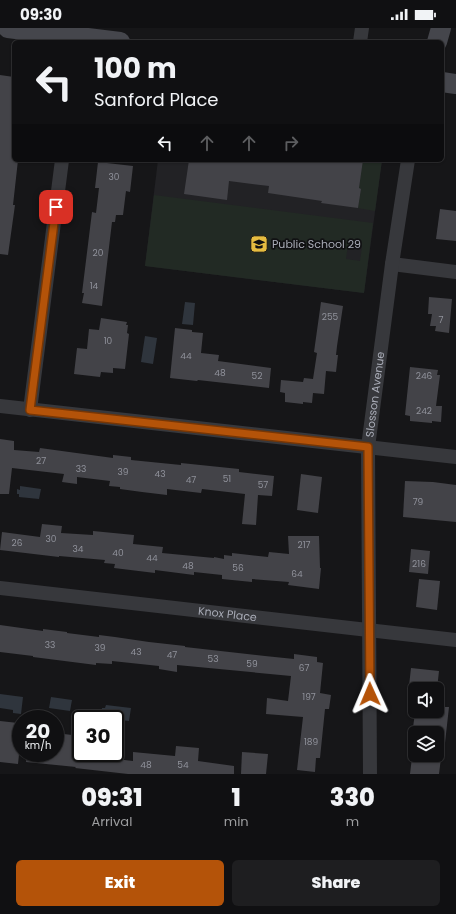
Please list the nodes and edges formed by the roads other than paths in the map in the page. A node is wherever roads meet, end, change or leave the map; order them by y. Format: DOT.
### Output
graph roads {
  1 [pos="8,28"];
  2 [pos="362,28"];
  3 [pos="441,28"];
  4 [pos="78,39"];
  5 [pos="92,40"];
  6 [pos="360,40"];
  7 [pos="437,40"];
  8 [pos="444,82"];
  9 [pos="456,84"];
  10 [pos="62,162"];
  11 [pos="408,162"];
  12 [pos="392,264"];
  13 [pos="456,272"];
  14 [pos="0,406"];
  15 [pos="30,410"];
  16 [pos="368,447"];
  17 [pos="456,457"];
  18 [pos="0,588"];
  19 [pos="369,631"];
  20 [pos="456,640"];
  21 [pos="370,774"];
  1 -- 4 [label="main road"];
  2 -- 6 [label="street"];
  3 -- 7 [label="main road"];
  4 -- 5 [label="main road"];
  8 -- 9 [label="main road"];
  10 -- 15 [label="street"];
  11 -- 12 [label="street, Slosson Avenue"];
  12 -- 13 [label="street"];
  12 -- 16 [label="street, Slosson Avenue"];
  14 -- 15 [label="street"];
  15 -- 16 [label="street"];
  16 -- 17 [label="street"];
  16 -- 19 [label="street, Slosson Avenue"];
  18 -- 19 [label="street, Knox Place"];
  19 -- 20 [label="street, Knox Place"];
  19 -- 21 [label="street, Slosson Avenue"];
}
